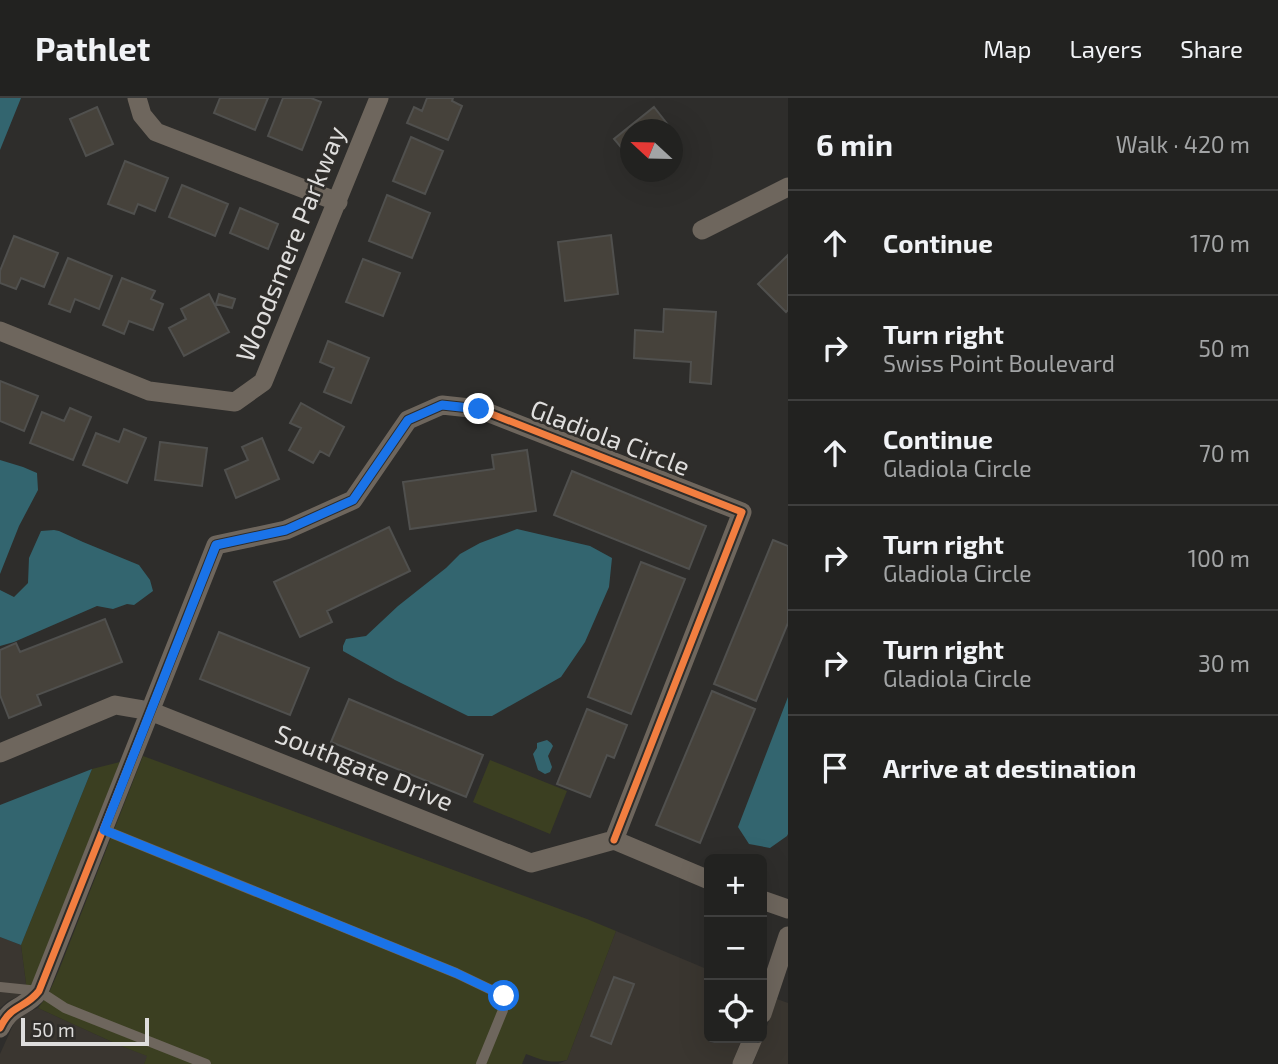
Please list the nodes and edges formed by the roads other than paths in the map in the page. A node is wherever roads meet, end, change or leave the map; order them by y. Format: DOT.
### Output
graph roads {
  1 [pos="137,98"];
  2 [pos="379,98"];
  3 [pos="788,187"];
  4 [pos="338,202"];
  5 [pos="702,230"];
  6 [pos="0,331"];
  7 [pos="150,711"];
  8 [pos="0,753"];
  9 [pos="104,830"];
  10 [pos="614,840"];
  11 [pos="704,878"];
  12 [pos="767,902"];
  13 [pos="788,909"];
  14 [pos="788,936"];
  15 [pos="0,987"];
  16 [pos="39,991"];
  17 [pos="767,999"];
  18 [pos="0,1028"];
  19 [pos="751,1043"];
  20 [pos="206,1064"];
  21 [pos="481,1064"];
  22 [pos="743,1064"];
  1 -- 4 [label="street"];
  2 -- 4 [label="street, Woodsmere Parkway"];
  3 -- 5 [label="street"];
  4 -- 6 [label="street, Woodsmere Parkway"];
  7 -- 8 [label="street, Southgate Drive"];
  7 -- 9 [label="street"];
  7 -- 10 [label="street, Southgate Drive"];
  7 -- 10 [label="street, Gladiola Circle"];
  9 -- 16 [label="street"];
  9 -- 21 [label="lane"];
  10 -- 11 [label="street"];
  12 -- 13 [label="street"];
  14 -- 17 [label="street"];
  15 -- 16 [label="lane"];
  16 -- 18 [label="street"];
  16 -- 20 [label="lane"];
  19 -- 22 [label="street"];
}
